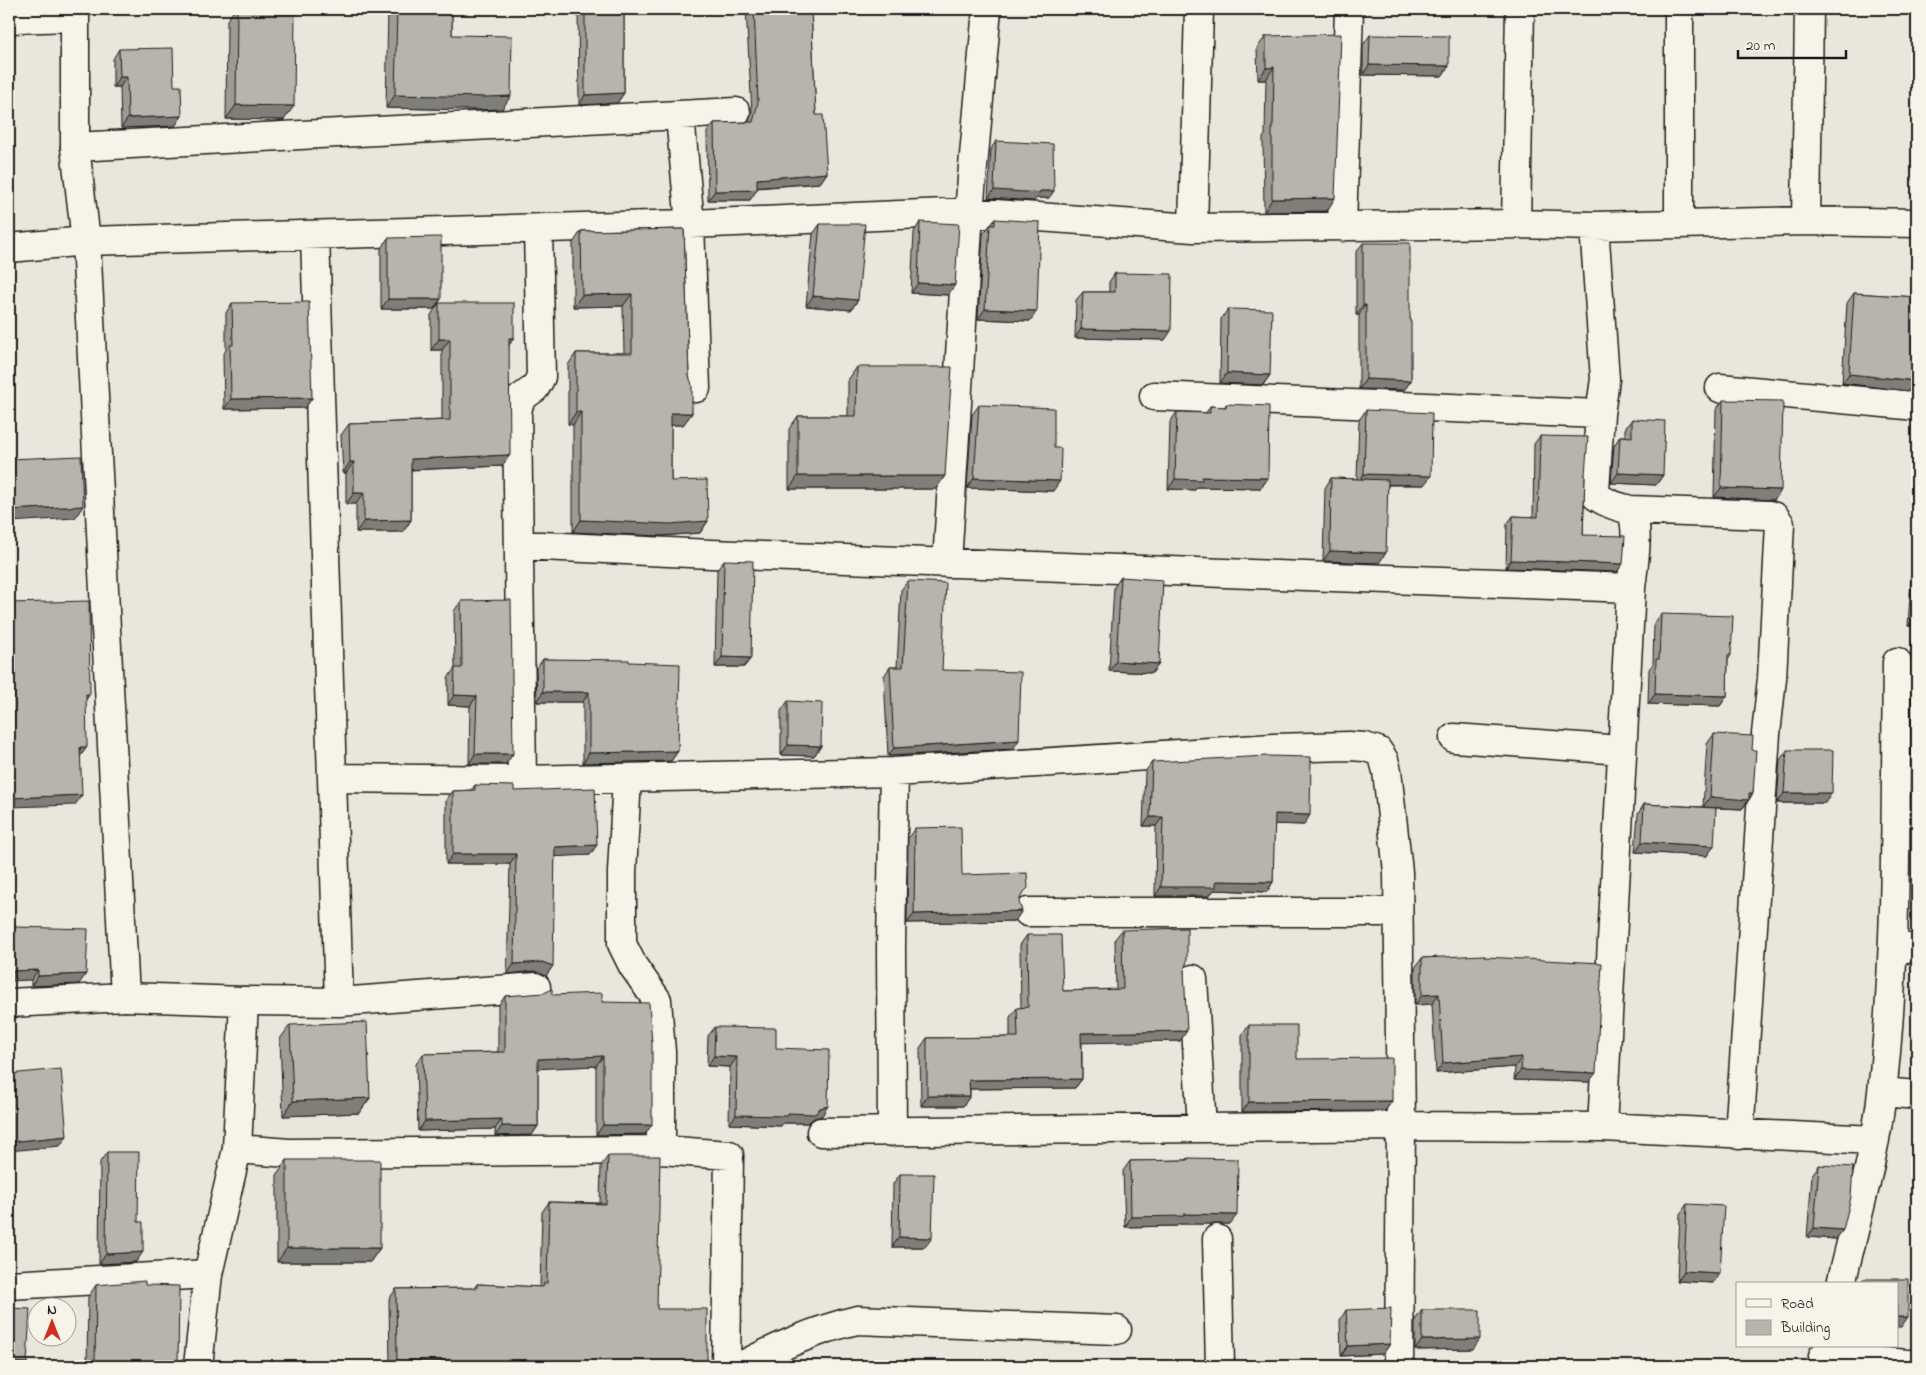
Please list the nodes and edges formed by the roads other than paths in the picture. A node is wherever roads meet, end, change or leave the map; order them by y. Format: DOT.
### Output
graph roads {
  1 [pos="988,9"];
  2 [pos="1199,9"];
  3 [pos="1348,9"];
  4 [pos="1520,9"];
  5 [pos="1679,9"];
  6 [pos="1809,9"];
  7 [pos="75,13"];
  8 [pos="9,19"];
  9 [pos="736,112"];
  10 [pos="680,116"];
  11 [pos="75,147"];
  12 [pos="969,212"];
  13 [pos="1806,221"];
  14 [pos="1917,223"];
  15 [pos="690,224"];
  16 [pos="1516,224"];
  17 [pos="1679,224"];
  18 [pos="1594,226"];
  19 [pos="1342,227"];
  20 [pos="1193,228"];
  21 [pos="538,229"];
  22 [pos="315,235"];
  23 [pos="86,241"];
  24 [pos="9,248"];
  25 [pos="696,388"];
  26 [pos="1720,388"];
  27 [pos="1154,396"];
  28 [pos="1917,406"];
  29 [pos="1600,414"];
  30 [pos="1630,510"];
  31 [pos="520,545"];
  32 [pos="947,563"];
  33 [pos="1631,588"];
  34 [pos="1897,662"];
  35 [pos="1454,738"];
  36 [pos="1622,750"];
  37 [pos="894,772"];
  38 [pos="332,778"];
  39 [pos="627,778"];
  40 [pos="522,780"];
  41 [pos="1028,912"];
  42 [pos="1398,912"];
  43 [pos="1905,948"];
  44 [pos="1193,979"];
  45 [pos="536,987"];
  46 [pos="125,997"];
  47 [pos="244,1001"];
  48 [pos="339,1002"];
  49 [pos="9,1003"];
  50 [pos="1882,1092"];
  51 [pos="1917,1094"];
  52 [pos="1401,1126"];
  53 [pos="1202,1127"];
  54 [pos="1602,1127"];
  55 [pos="821,1132"];
  56 [pos="892,1132"];
  57 [pos="1739,1135"];
  58 [pos="1875,1140"];
  59 [pos="237,1149"];
  60 [pos="661,1150"];
  61 [pos="1217,1239"];
  62 [pos="208,1274"];
  63 [pos="1840,1282"];
  64 [pos="9,1285"];
  65 [pos="1117,1330"];
  66 [pos="1823,1356"];
  67 [pos="1917,1365"];
  68 [pos="198,1366"];
  69 [pos="726,1366"];
  70 [pos="740,1366"];
  71 [pos="1220,1366"];
  72 [pos="1241,1366"];
  73 [pos="1399,1366"];
  1 -- 12 [label="street"];
  2 -- 20 [label="street"];
  3 -- 19 [label="street"];
  4 -- 16 [label="street"];
  5 -- 17 [label="street"];
  6 -- 13 [label="street"];
  7 -- 8 [label="street"];
  7 -- 11 [label="street"];
  9 -- 10 [label="street"];
  10 -- 11 [label="street"];
  10 -- 15 [label="street"];
  11 -- 23 [label="street"];
  12 -- 15 [label="street"];
  12 -- 20 [label="street"];
  12 -- 32 [label="street"];
  13 -- 14 [label="street"];
  13 -- 17 [label="street"];
  15 -- 21 [label="street"];
  15 -- 25 [label="street"];
  16 -- 18 [label="street"];
  16 -- 19 [label="street"];
  17 -- 18 [label="street"];
  18 -- 29 [label="street"];
  19 -- 20 [label="street"];
  21 -- 22 [label="street"];
  21 -- 31 [label="street"];
  22 -- 23 [label="street"];
  22 -- 38 [label="street"];
  23 -- 24 [label="street"];
  23 -- 46 [label="street"];
  26 -- 28 [label="street"];
  27 -- 29 [label="street"];
  29 -- 30 [label="street"];
  30 -- 33 [label="street"];
  30 -- 57 [label="street"];
  31 -- 32 [label="street"];
  31 -- 40 [label="street"];
  32 -- 33 [label="street"];
  33 -- 36 [label="street"];
  34 -- 43 [label="street"];
  35 -- 36 [label="street"];
  36 -- 54 [label="street"];
  37 -- 39 [label="street"];
  37 -- 42 [label="street"];
  37 -- 56 [label="street"];
  38 -- 40 [label="street"];
  38 -- 48 [label="street"];
  39 -- 40 [label="street"];
  39 -- 60 [label="street"];
  41 -- 42 [label="street"];
  42 -- 52 [label="street"];
  43 -- 50 [label="street"];
  44 -- 53 [label="street"];
  45 -- 48 [label="street"];
  46 -- 47 [label="street"];
  46 -- 49 [label="street"];
  47 -- 48 [label="street"];
  47 -- 59 [label="street"];
  50 -- 51 [label="street"];
  50 -- 58 [label="street"];
  52 -- 53 [label="street"];
  52 -- 54 [label="street"];
  52 -- 73 [label="street"];
  53 -- 56 [label="street"];
  54 -- 57 [label="street"];
  55 -- 56 [label="street"];
  57 -- 58 [label="street"];
  58 -- 63 [label="street"];
  59 -- 60 [label="street"];
  59 -- 62 [label="street"];
  60 -- 69 [label="street"];
  61 -- 71 [label="street"];
  62 -- 64 [label="street"];
  62 -- 68 [label="street"];
  65 -- 70 [label="street"];
  66 -- 67 [label="street"];
  71 -- 72 [label="street"];
}
